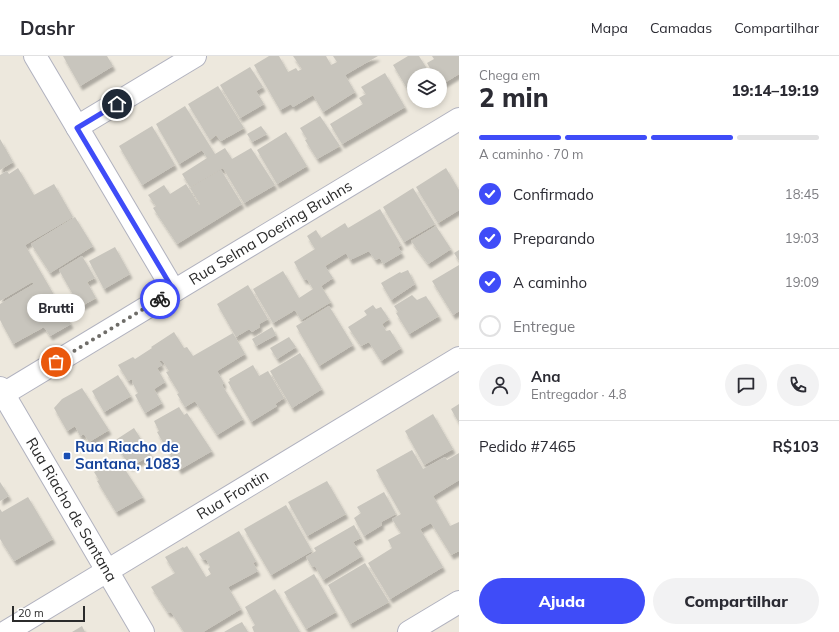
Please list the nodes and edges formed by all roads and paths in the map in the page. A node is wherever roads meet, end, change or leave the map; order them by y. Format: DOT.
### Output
graph roads {
  1 [pos="35,56"];
  2 [pos="195,56"];
  3 [pos="459,119"];
  4 [pos="77,128"];
  5 [pos="174,291"];
  6 [pos="459,358"];
  7 [pos="1,392"];
  8 [pos="107,571"];
  9 [pos="459,602"];
  10 [pos="6,632"];
  11 [pos="143,632"];
  12 [pos="409,632"];
  1 -- 4 [label="street"];
  2 -- 4 [label="street"];
  3 -- 5 [label="street, Rua Selma Doering Bruhns"];
  4 -- 5 [label="street"];
  5 -- 7 [label="street, Rua Selma Doering Bruhns"];
  6 -- 8 [label="street, Rua Frontin"];
  7 -- 8 [label="street, Rua Riacho de Santana"];
  8 -- 10 [label="street, Rua Frontin"];
  8 -- 11 [label="street, Rua Riacho de Santana"];
  9 -- 12 [label="street"];
}
